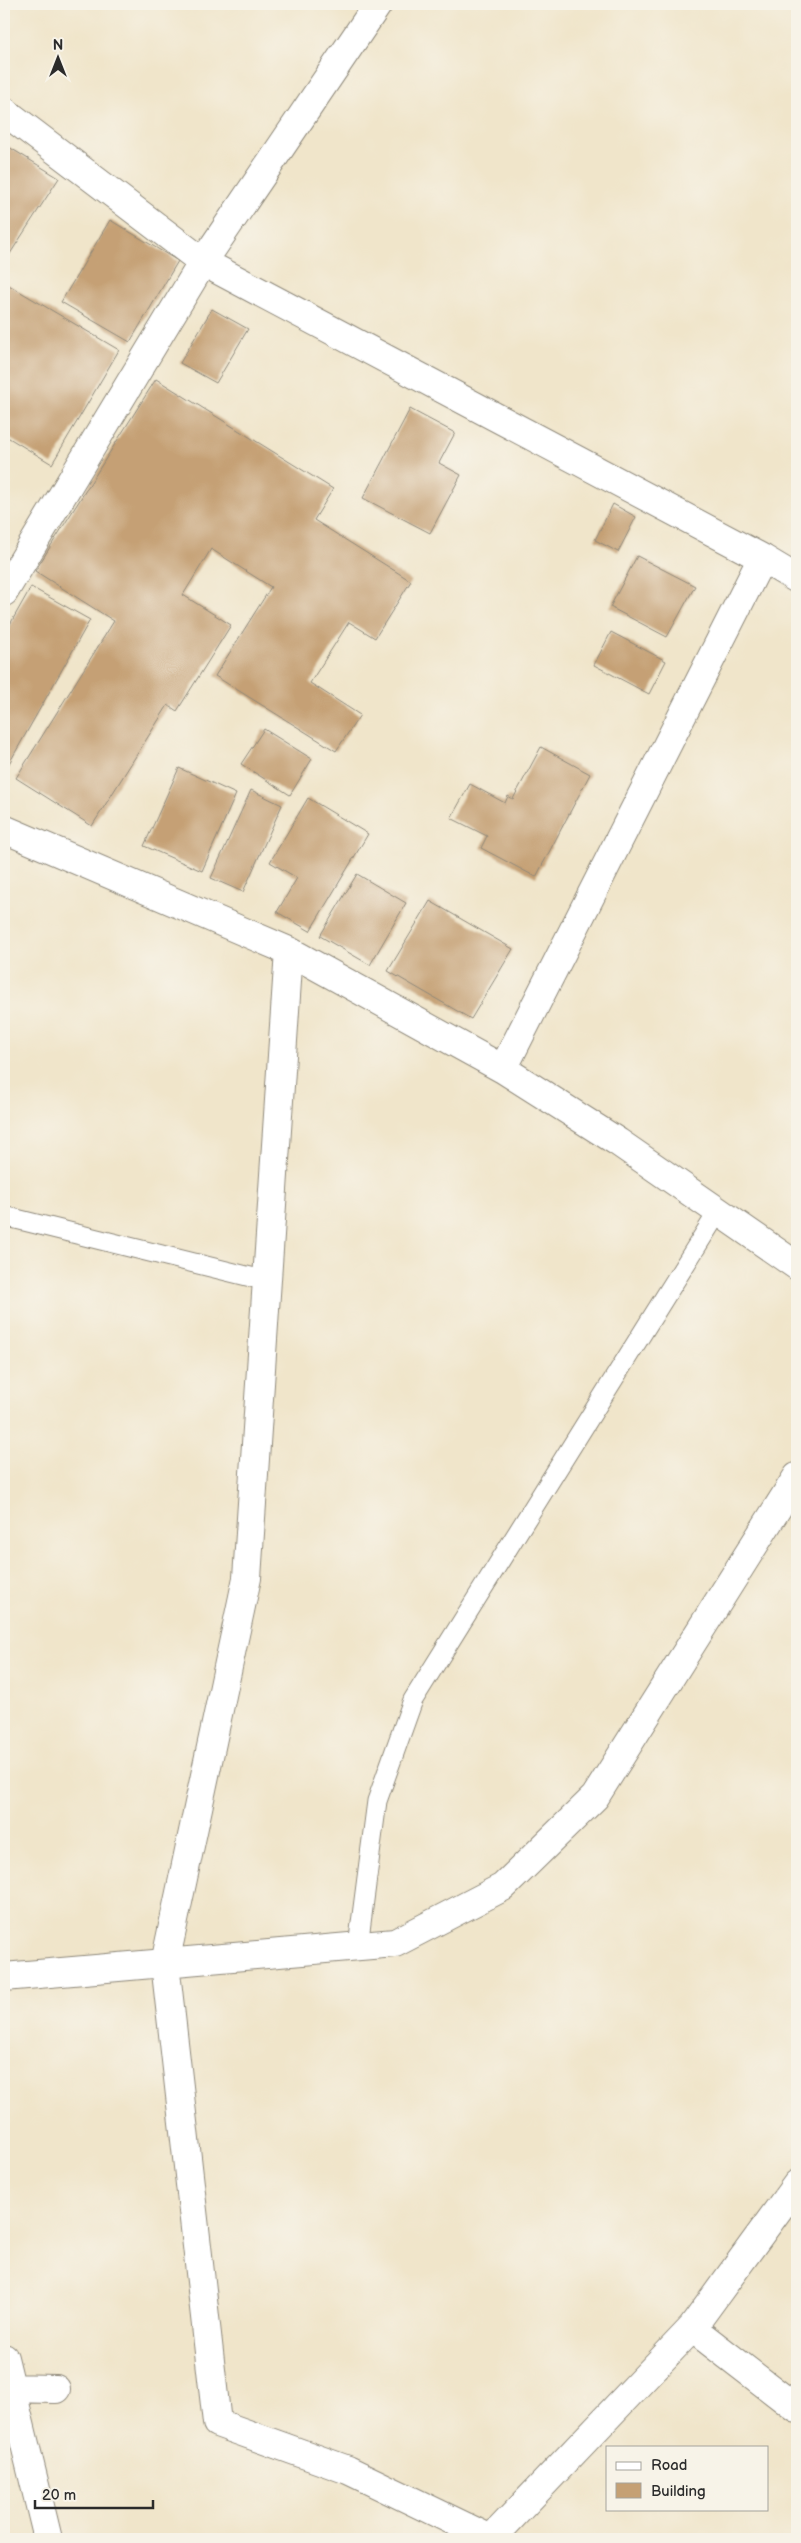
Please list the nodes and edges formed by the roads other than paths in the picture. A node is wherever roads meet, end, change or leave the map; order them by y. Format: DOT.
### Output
graph roads {
  1 [pos="378,4"];
  2 [pos="4,111"];
  3 [pos="204,262"];
  4 [pos="762,558"];
  5 [pos="797,579"];
  6 [pos="4,592"];
  7 [pos="4,828"];
  8 [pos="289,950"];
  9 [pos="503,1068"];
  10 [pos="718,1212"];
  11 [pos="4,1216"];
  12 [pos="797,1266"];
  13 [pos="267,1281"];
  14 [pos="797,1478"];
  15 [pos="358,1946"];
  16 [pos="165,1963"];
  17 [pos="4,1977"];
  18 [pos="797,2184"];
  19 [pos="692,2328"];
  20 [pos="4,2358"];
  21 [pos="8,2389"];
  22 [pos="56,2389"];
  23 [pos="797,2409"];
  24 [pos="48,2539"];
  25 [pos="491,2539"];
  1 -- 3 [label="street"];
  2 -- 3 [label="street"];
  3 -- 4 [label="street"];
  3 -- 6 [label="street"];
  4 -- 5 [label="street"];
  4 -- 9 [label="street"];
  7 -- 8 [label="street"];
  8 -- 9 [label="street"];
  8 -- 13 [label="street"];
  9 -- 10 [label="street"];
  10 -- 12 [label="street"];
  10 -- 15 [label="lane"];
  11 -- 13 [label="lane"];
  13 -- 16 [label="street"];
  14 -- 15 [label="street"];
  15 -- 16 [label="street"];
  16 -- 17 [label="street"];
  16 -- 25 [label="street"];
  18 -- 19 [label="street"];
  19 -- 23 [label="street"];
  19 -- 25 [label="street"];
  20 -- 21 [label="street"];
  21 -- 22 [label="street"];
  21 -- 24 [label="street"];
}
